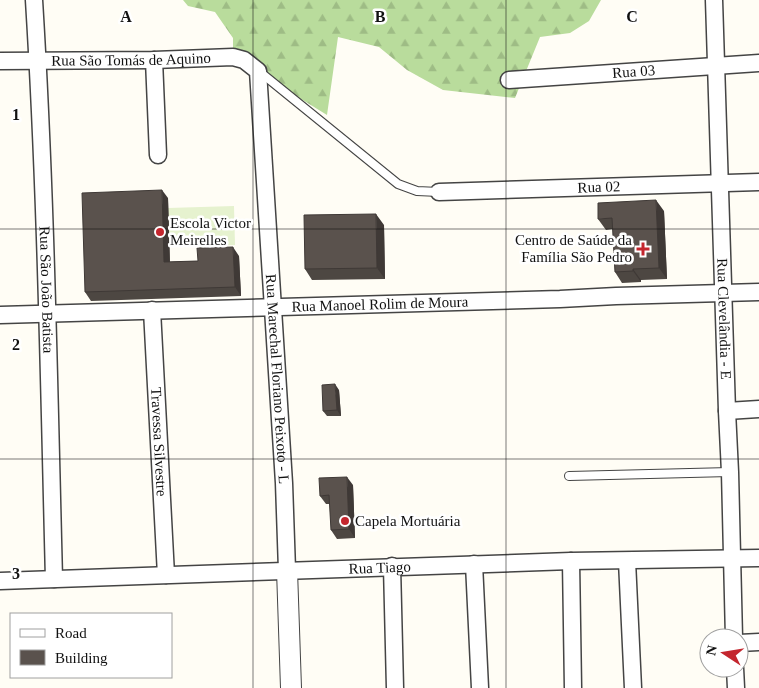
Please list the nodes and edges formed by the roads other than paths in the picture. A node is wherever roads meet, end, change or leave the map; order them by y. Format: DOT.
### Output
graph roads {
  1 [pos="34,0"];
  2 [pos="714,0"];
  3 [pos="38,60"];
  4 [pos="154,60"];
  5 [pos="0,61"];
  6 [pos="759,63"];
  7 [pos="716,66"];
  8 [pos="258,71"];
  9 [pos="510,80"];
  10 [pos="158,155"];
  11 [pos="759,182"];
  12 [pos="720,183"];
  13 [pos="439,192"];
  14 [pos="724,292"];
  15 [pos="759,292"];
  16 [pos="272,306"];
  17 [pos="152,310"];
  18 [pos="47,313"];
  19 [pos="0,315"];
  20 [pos="759,409"];
  21 [pos="727,411"];
  22 [pos="730,472"];
  23 [pos="569,476"];
  24 [pos="759,558"];
  25 [pos="733,559"];
  26 [pos="571,561"];
  27 [pos="627,561"];
  28 [pos="474,564"];
  29 [pos="392,566"];
  30 [pos="286,570"];
  31 [pos="166,574"];
  32 [pos="54,579"];
  33 [pos="0,581"];
  34 [pos="734,628"];
  35 [pos="291,688"];
  36 [pos="395,688"];
  37 [pos="480,688"];
  38 [pos="573,688"];
  39 [pos="633,688"];
  1 -- 3 [label="street, Rua São João Batista"];
  2 -- 7 [label="street, Rua Clevelândia - E"];
  3 -- 4 [label="street, Rua São Tomás de Aquino"];
  3 -- 5 [label="street, Rua São Tomás de Aquino"];
  3 -- 18 [label="street, Rua São João Batista"];
  4 -- 8 [label="street, Rua São Tomás de Aquino"];
  4 -- 10 [label="street"];
  6 -- 7 [label="street, Rua 03"];
  7 -- 9 [label="street, Rua 03"];
  7 -- 12 [label="street, Rua Clevelândia - E"];
  8 -- 13 [label="lane"];
  8 -- 16 [label="street, Rua Marechal Floriano Peixoto - L"];
  11 -- 12 [label="street, Rua 02"];
  12 -- 13 [label="street, Rua 02"];
  12 -- 14 [label="street, Rua Clevelândia - E"];
  14 -- 15 [label="street, Rua Manoel Rolim de Moura"];
  14 -- 16 [label="street, Rua Manoel Rolim de Moura"];
  14 -- 21 [label="street, Rua Clevelândia - E"];
  16 -- 17 [label="street, Rua Manoel Rolim de Moura"];
  16 -- 30 [label="street, Rua Marechal Floriano Peixoto - L"];
  17 -- 18 [label="street, Rua Manoel Rolim de Moura"];
  17 -- 31 [label="street, Travessa Silvestre"];
  18 -- 19 [label="street, Rua Manoel Rolim de Moura"];
  18 -- 32 [label="street, Rua São João Batista"];
  20 -- 21 [label="street"];
  21 -- 22 [label="street, Rua Clevelândia - E"];
  22 -- 23 [label="lane"];
  22 -- 25 [label="street, Rua Clevelândia - E"];
  24 -- 25 [label="street, Rua Tiago"];
  25 -- 27 [label="street, Rua Tiago"];
  25 -- 34 [label="street, Rua Clevelândia - E"];
  26 -- 27 [label="street, Rua Tiago"];
  26 -- 28 [label="street, Rua Tiago"];
  26 -- 38 [label="street"];
  27 -- 39 [label="street"];
  28 -- 29 [label="street, Rua Tiago"];
  28 -- 37 [label="street"];
  29 -- 30 [label="street, Rua Tiago"];
  29 -- 36 [label="street"];
  30 -- 31 [label="street, Rua Tiago"];
  30 -- 35 [label="street, Rua Marechal Floriano Peixoto - L"];
  31 -- 32 [label="street, Rua Tiago"];
  32 -- 33 [label="street, Rua Tiago"];
}
